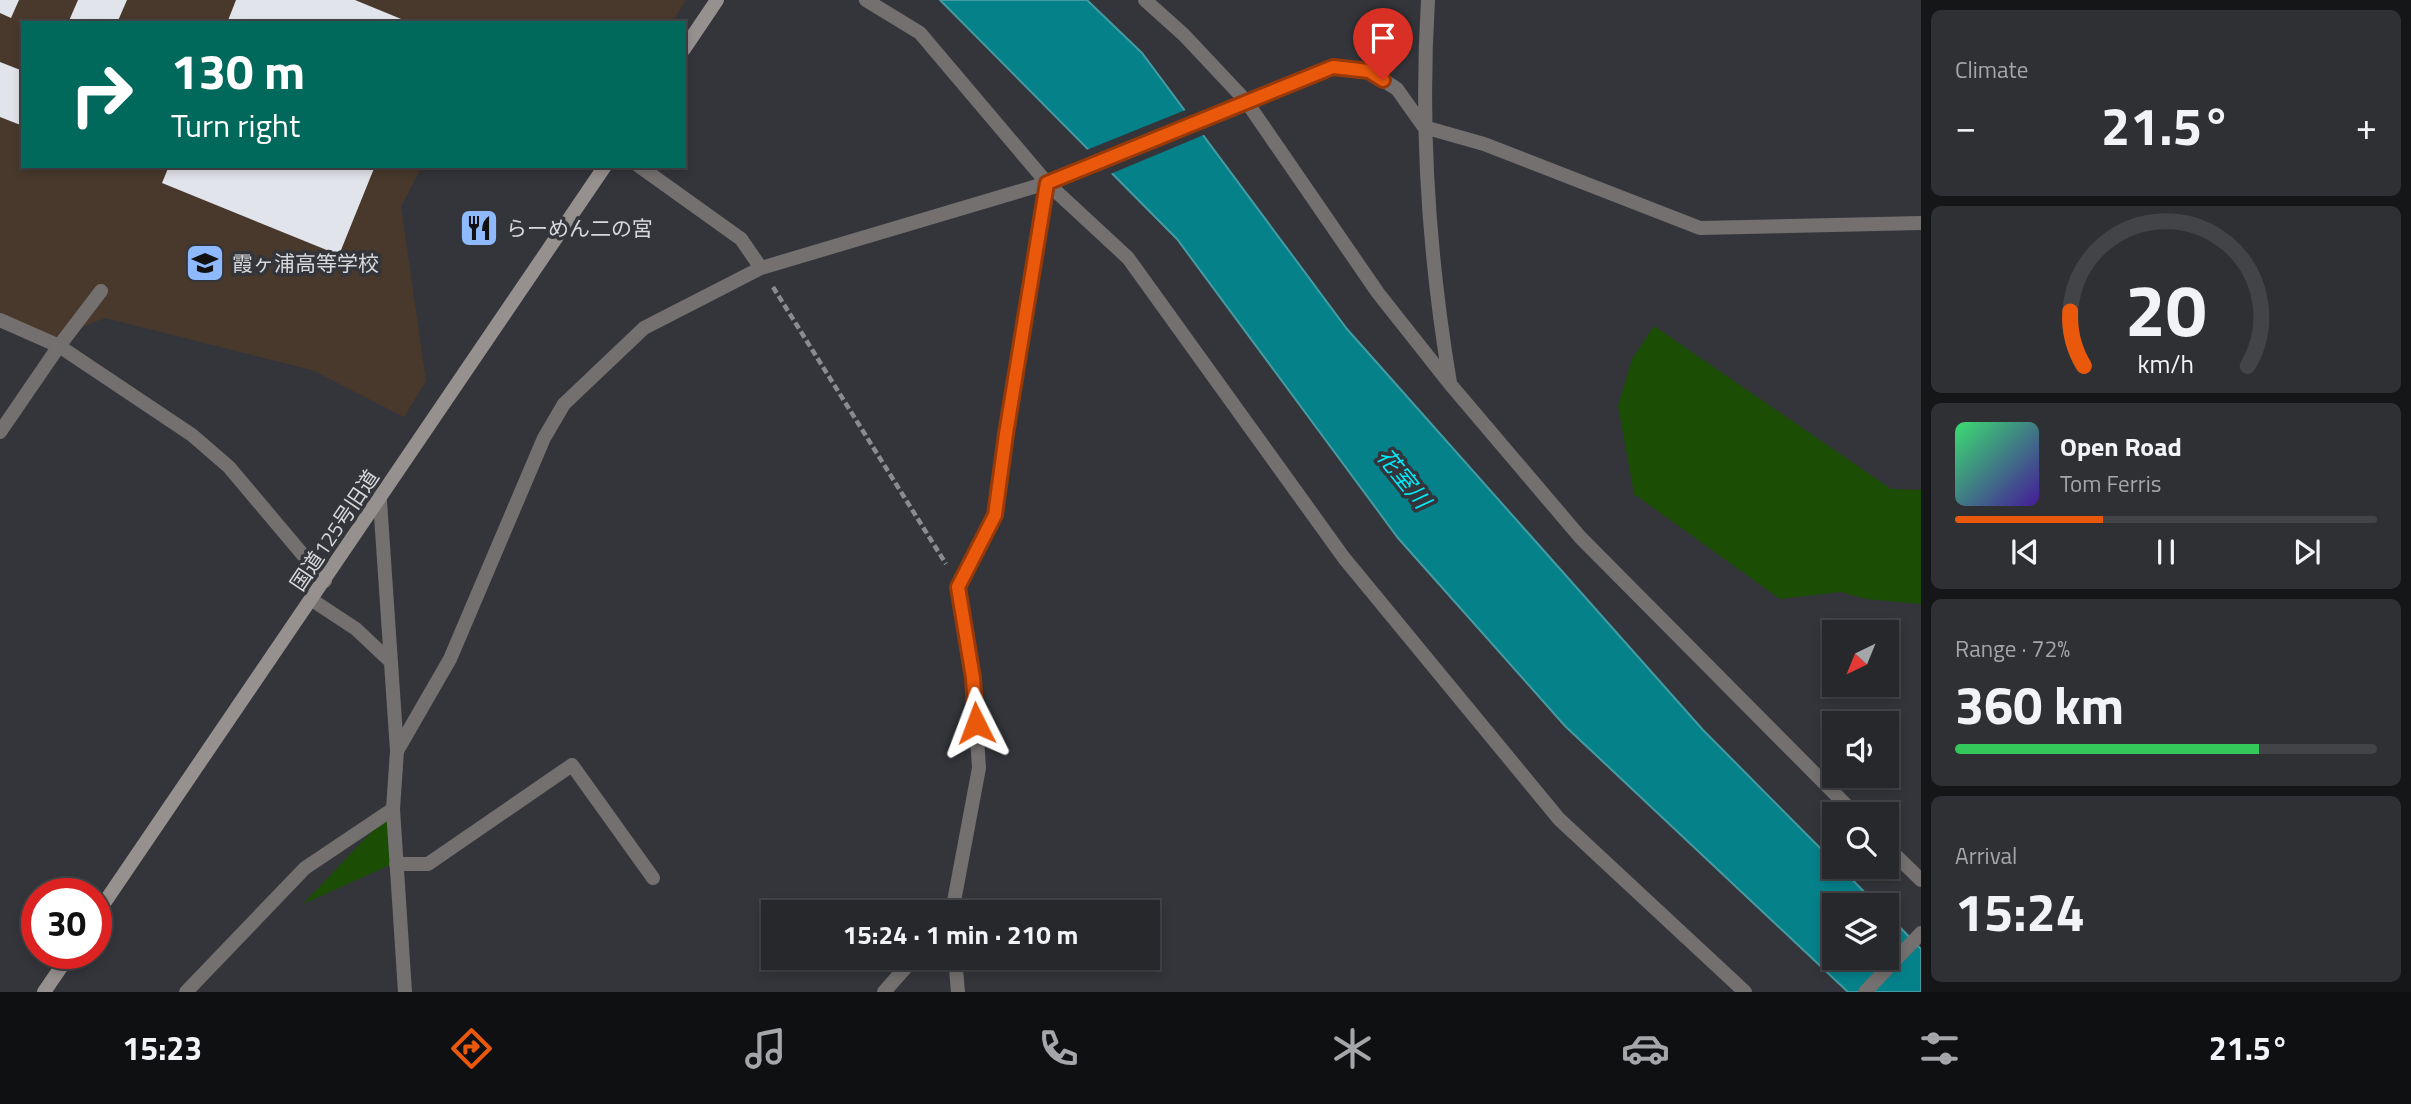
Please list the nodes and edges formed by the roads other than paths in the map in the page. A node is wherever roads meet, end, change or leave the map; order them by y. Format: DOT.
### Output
graph roads {
  1 [pos="717,0"];
  2 [pos="866,0"];
  3 [pos="1145,0"];
  4 [pos="1428,0"];
  5 [pos="686,46"];
  6 [pos="1246,101"];
  7 [pos="1424,127"];
  8 [pos="604,168"];
  9 [pos="642,168"];
  10 [pos="1047,183"];
  11 [pos="1921,223"];
  12 [pos="761,268"];
  13 [pos="101,291"];
  14 [pos="0,320"];
  15 [pos="59,346"];
  16 [pos="1450,384"];
  17 [pos="0,432"];
  18 [pos="380,501"];
  19 [pos="325,581"];
  20 [pos="312,600"];
  21 [pos="391,662"];
  22 [pos="397,751"];
  23 [pos="1843,802"];
  24 [pos="393,808"];
  25 [pos="1899,859"];
  26 [pos="396,863"];
  27 [pos="653,878"];
  28 [pos="1921,880"];
  29 [pos="112,892"];
  30 [pos="954,900"];
  31 [pos="1921,933"];
  32 [pos="60,969"];
  33 [pos="903,970"];
  34 [pos="956,970"];
  35 [pos="44,992"];
  36 [pos="186,992"];
  37 [pos="405,992"];
  38 [pos="884,992"];
  39 [pos="958,992"];
  40 [pos="1745,992"];
  41 [pos="1865,992"];
  1 -- 5 [label="street"];
  2 -- 10 [label="street"];
  3 -- 6 [label="street"];
  4 -- 7 [label="street"];
  6 -- 7 [label="street"];
  6 -- 10 [label="street"];
  6 -- 16 [label="street"];
  7 -- 11 [label="street"];
  7 -- 16 [label="street"];
  8 -- 18 [label="street, 国道125号旧道"];
  9 -- 12 [label="street"];
  10 -- 12 [label="street"];
  10 -- 30 [label="street"];
  10 -- 40 [label="street"];
  12 -- 22 [label="street"];
  13 -- 15 [label="street"];
  14 -- 15 [label="street"];
  15 -- 17 [label="street"];
  15 -- 19 [label="street"];
  16 -- 23 [label="street"];
  18 -- 19 [label="street, 国道125号旧道"];
  18 -- 21 [label="street"];
  19 -- 20 [label="street, 国道125号旧道"];
  20 -- 21 [label="street"];
  20 -- 29 [label="street, 国道125号旧道"];
  21 -- 22 [label="street"];
  22 -- 24 [label="street"];
  24 -- 26 [label="street"];
  24 -- 36 [label="street"];
  25 -- 28 [label="street"];
  26 -- 27 [label="street"];
  26 -- 37 [label="street"];
  31 -- 41 [label="street"];
  32 -- 35 [label="street"];
  33 -- 38 [label="street"];
  34 -- 39 [label="street"];
}
